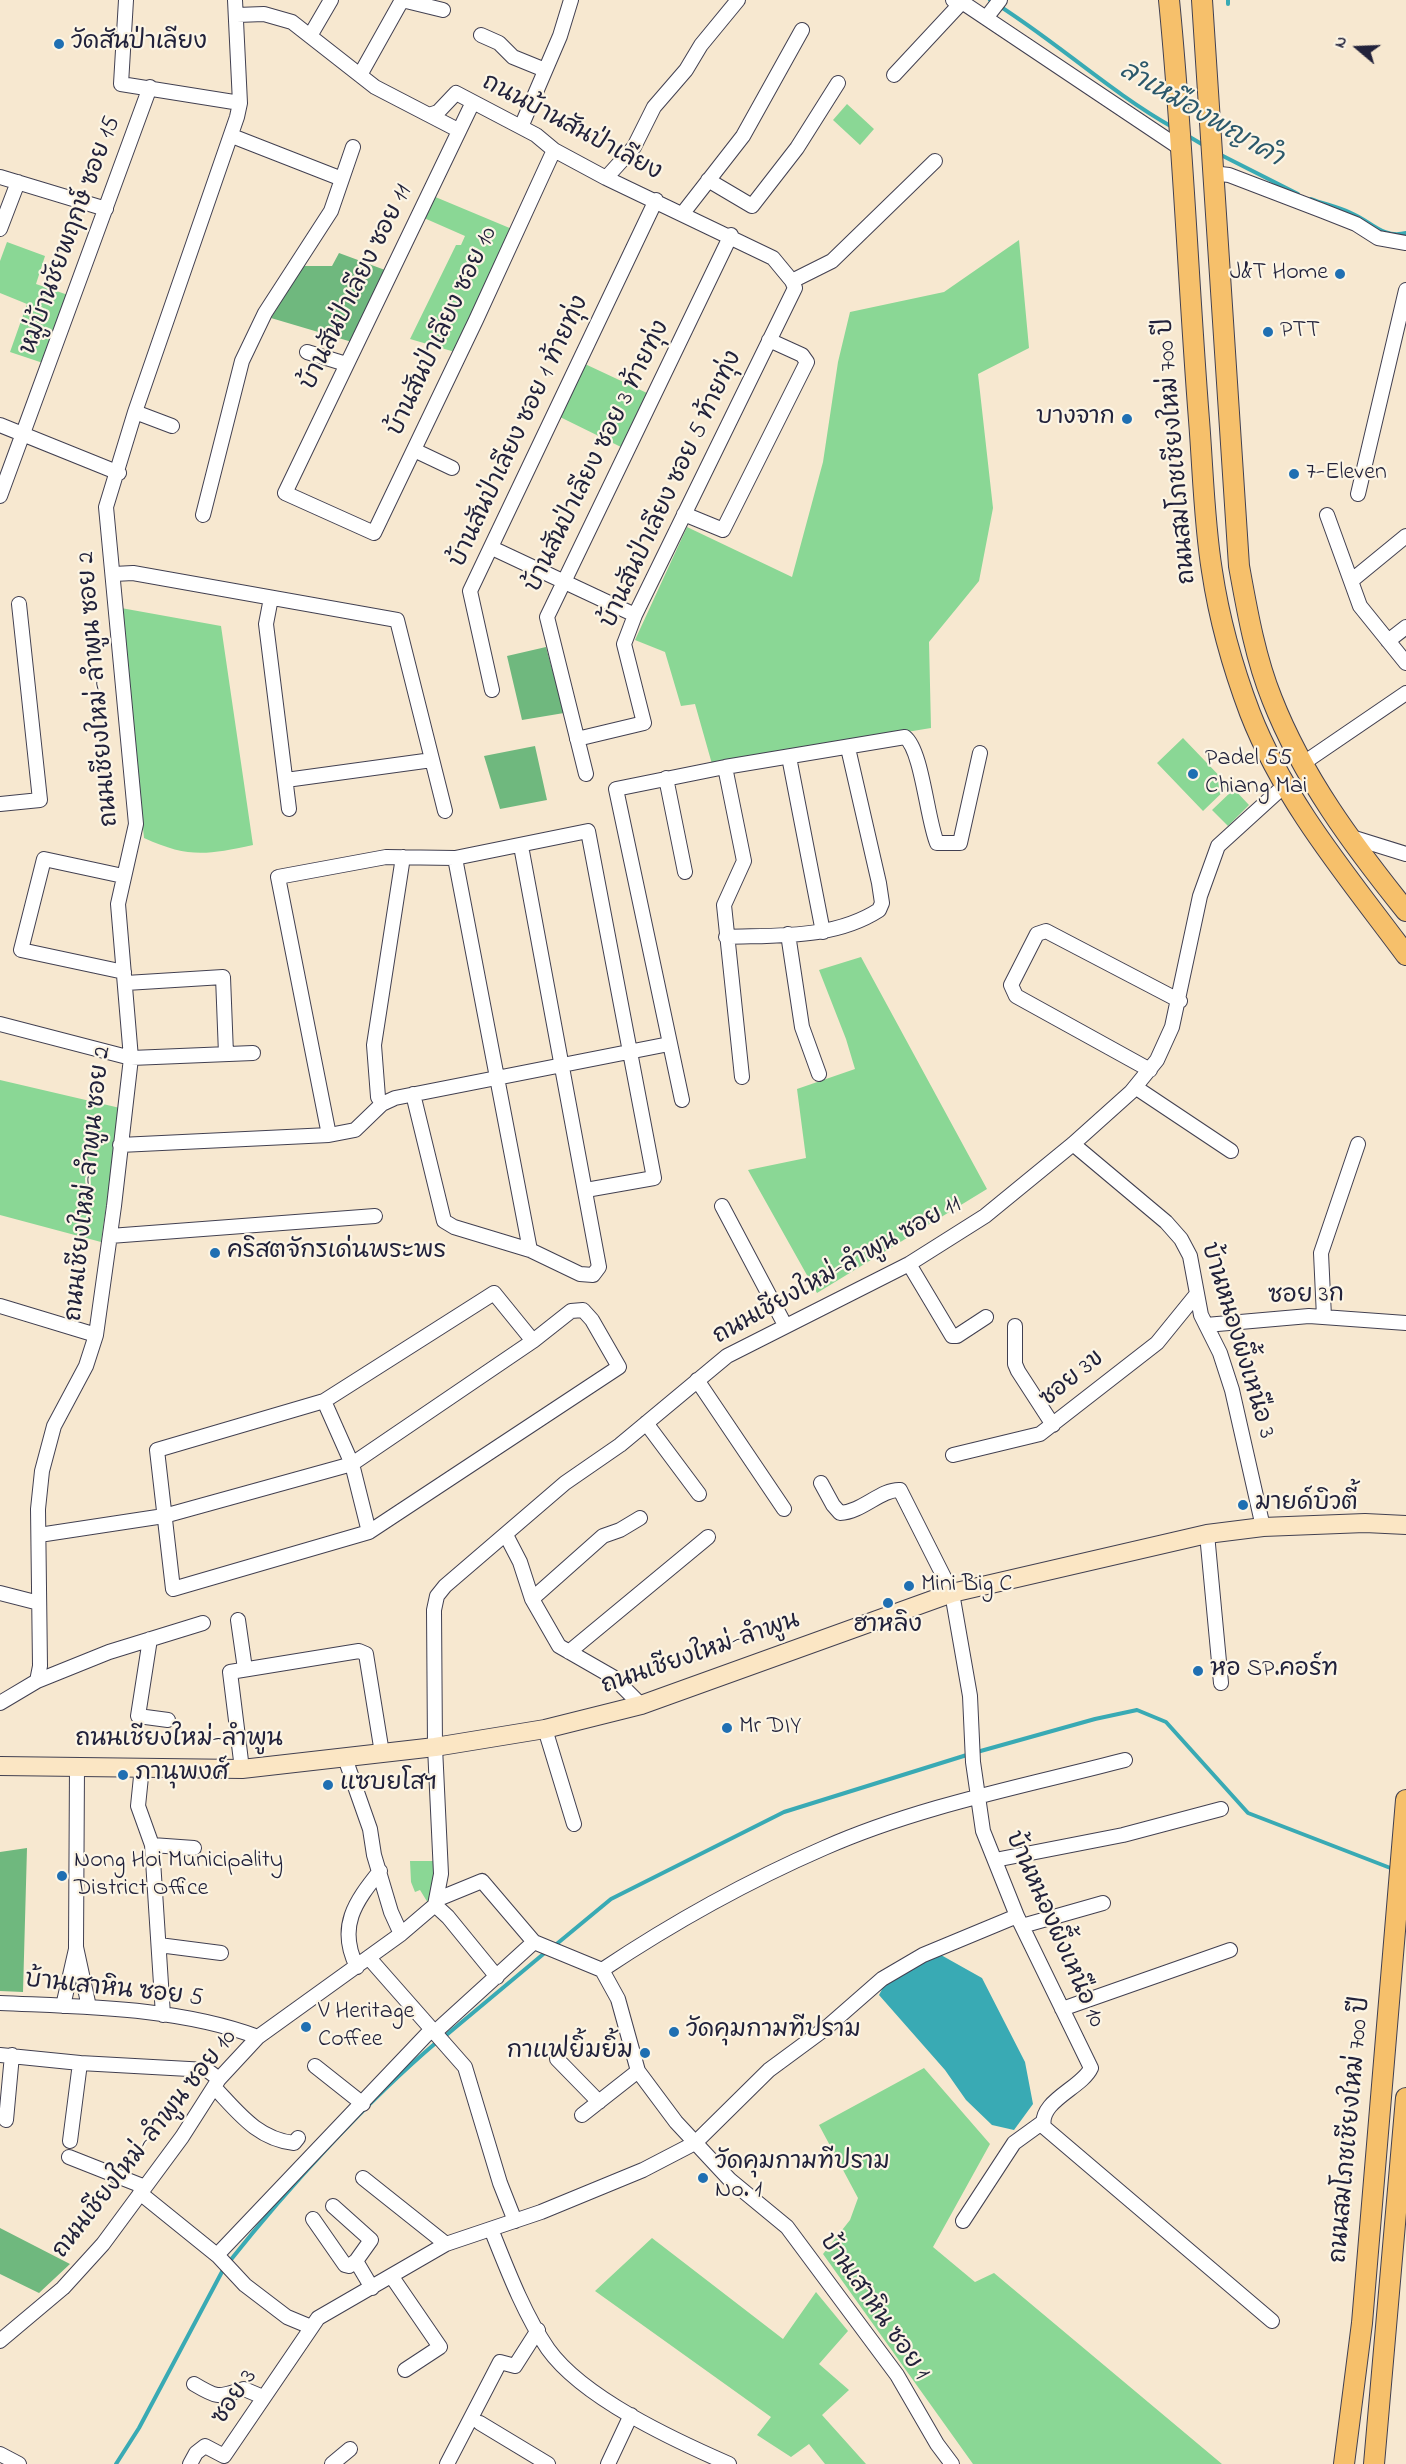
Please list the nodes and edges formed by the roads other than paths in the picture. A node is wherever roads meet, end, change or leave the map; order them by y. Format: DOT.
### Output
graph roads {
  1 [pos="126,0"];
  2 [pos="235,0"];
  3 [pos="331,0"];
  4 [pos="571,0"];
  5 [pos="738,0"];
  6 [pos="1169,0"];
  7 [pos="1202,0"];
  8 [pos="958,1"];
  9 [pos="993,9"];
  10 [pos="443,10"];
  11 [pos="237,15"];
  12 [pos="802,30"];
  13 [pos="481,35"];
  14 [pos="310,36"];
  15 [pos="545,70"];
  16 [pos="360,75"];
  17 [pos="894,75"];
  18 [pos="838,82"];
  19 [pos="150,87"];
  20 [pos="473,102"];
  21 [pos="240,103"];
  22 [pos="429,115"];
  23 [pos="521,127"];
  24 [pos="458,130"];
  25 [pos="232,136"];
  26 [pos="1182,146"];
  27 [pos="353,147"];
  28 [pos="554,150"];
  29 [pos="935,161"];
  30 [pos="1212,166"];
  31 [pos="0,177"];
  32 [pos="606,178"];
  33 [pos="342,179"];
  34 [pos="708,180"];
  35 [pos="18,182"];
  36 [pos="656,200"];
  37 [pos="106,209"];
  38 [pos="683,213"];
  39 [pos="0,230"];
  40 [pos="731,236"];
  41 [pos="1406,243"];
  42 [pos="792,281"];
  43 [pos="1406,290"];
  44 [pos="769,339"];
  45 [pos="307,352"];
  46 [pos="346,364"];
  47 [pos="135,412"];
  48 [pos="0,425"];
  49 [pos="172,426"];
  50 [pos="23,434"];
  51 [pos="414,450"];
  52 [pos="452,468"];
  53 [pos="118,472"];
  54 [pos="1358,494"];
  55 [pos="0,496"];
  56 [pos="684,514"];
  57 [pos="203,515"];
  58 [pos="1327,515"];
  59 [pos="374,533"];
  60 [pos="1406,536"];
  61 [pos="492,548"];
  62 [pos="114,574"];
  63 [pos="1351,580"];
  64 [pos="563,581"];
  65 [pos="271,598"];
  66 [pos="19,604"];
  67 [pos="635,615"];
  68 [pos="1406,627"];
  69 [pos="1388,641"];
  70 [pos="1406,663"];
  71 [pos="492,690"];
  72 [pos="1406,693"];
  73 [pos="577,740"];
  74 [pos="848,748"];
  75 [pos="980,753"];
  76 [pos="789,757"];
  77 [pos="432,760"];
  78 [pos="1302,764"];
  79 [pos="725,767"];
  80 [pos="586,774"];
  81 [pos="666,778"];
  82 [pos="286,780"];
  83 [pos="1284,786"];
  84 [pos="0,804"];
  85 [pos="289,809"];
  86 [pos="445,811"];
  87 [pos="1345,835"];
  88 [pos="521,846"];
  89 [pos="1406,854"];
  90 [pos="403,857"];
  91 [pos="455,858"];
  92 [pos="685,872"];
  93 [pos="123,876"];
  94 [pos="1406,911"];
  95 [pos="823,932"];
  96 [pos="788,934"];
  97 [pos="726,937"];
  98 [pos="1406,955"];
  99 [pos="125,977"];
  100 [pos="1180,1001"];
  101 [pos="0,1024"];
  102 [pos="669,1044"];
  103 [pos="631,1052"];
  104 [pos="253,1053"];
  105 [pos="226,1054"];
  106 [pos="131,1058"];
  107 [pos="564,1066"];
  108 [pos="1150,1070"];
  109 [pos="819,1074"];
  110 [pos="742,1077"];
  111 [pos="496,1079"];
  112 [pos="1135,1087"];
  113 [pos="413,1094"];
  114 [pos="682,1100"];
  115 [pos="382,1104"];
  116 [pos="329,1135"];
  117 [pos="1073,1144"];
  118 [pos="1358,1144"];
  119 [pos="120,1145"];
  120 [pos="1231,1151"];
  121 [pos="586,1190"];
  122 [pos="722,1206"];
  123 [pos="375,1216"];
  124 [pos="110,1236"];
  125 [pos="530,1250"];
  126 [pos="909,1264"];
  127 [pos="1196,1295"];
  128 [pos="0,1306"];
  129 [pos="986,1317"];
  130 [pos="1324,1317"];
  131 [pos="1406,1323"];
  132 [pos="785,1325"];
  133 [pos="1206,1325"];
  134 [pos="1015,1326"];
  135 [pos="96,1335"];
  136 [pos="533,1341"];
  137 [pos="697,1380"];
  138 [pos="324,1401"];
  139 [pos="646,1424"];
  140 [pos="1053,1425"];
  141 [pos="953,1455"];
  142 [pos="352,1464"];
  143 [pos="821,1483"];
  144 [pos="699,1494"];
  145 [pos="784,1509"];
  146 [pos="164,1516"];
  147 [pos="640,1518"];
  148 [pos="1406,1525"];
  149 [pos="1263,1527"];
  150 [pos="369,1532"];
  151 [pos="1207,1534"];
  152 [pos="39,1535"];
  153 [pos="506,1535"];
  154 [pos="708,1537"];
  155 [pos="0,1593"];
  156 [pos="952,1593"];
  157 [pos="532,1599"];
  158 [pos="39,1603"];
  159 [pos="238,1620"];
  160 [pos="203,1623"];
  161 [pos="150,1640"];
  162 [pos="569,1652"];
  163 [pos="245,1669"];
  164 [pos="37,1681"];
  165 [pos="1221,1683"];
  166 [pos="0,1703"];
  167 [pos="641,1705"];
  168 [pos="168,1720"];
  169 [pos="545,1729"];
  170 [pos="435,1747"];
  171 [pos="382,1753"];
  172 [pos="345,1758"];
  173 [pos="1125,1760"];
  174 [pos="0,1766"];
  175 [pos="77,1766"];
  176 [pos="142,1767"];
  177 [pos="242,1769"];
  178 [pos="977,1798"];
  179 [pos="1406,1800"];
  180 [pos="1221,1809"];
  181 [pos="574,1824"];
  182 [pos="152,1845"];
  183 [pos="194,1848"];
  184 [pos="995,1860"];
  185 [pos="380,1871"];
  186 [pos="436,1902"];
  187 [pos="1103,1903"];
  188 [pos="1020,1921"];
  189 [pos="401,1934"];
  190 [pos="534,1942"];
  191 [pos="159,1945"];
  192 [pos="76,1947"];
  193 [pos="1230,1950"];
  194 [pos="221,1953"];
  195 [pos="369,1958"];
  196 [pos="357,1966"];
  197 [pos="602,1971"];
  198 [pos="497,1977"];
  199 [pos="0,2003"];
  200 [pos="63,2006"];
  201 [pos="89,2007"];
  202 [pos="1062,2009"];
  203 [pos="163,2015"];
  204 [pos="432,2032"];
  205 [pos="258,2037"];
  206 [pos="6,2055"];
  207 [pos="557,2059"];
  208 [pos="80,2063"];
  209 [pos="315,2066"];
  210 [pos="638,2071"];
  211 [pos="217,2083"];
  212 [pos="1406,2098"];
  213 [pos="599,2102"];
  214 [pos="363,2104"];
  215 [pos="582,2115"];
  216 [pos="6,2120"];
  217 [pos="1043,2122"];
  218 [pos="298,2138"];
  219 [pos="70,2141"];
  220 [pos="695,2143"];
  221 [pos="69,2157"];
  222 [pos="363,2178"];
  223 [pos="143,2190"];
  224 [pos="333,2206"];
  225 [pos="313,2219"];
  226 [pos="515,2220"];
  227 [pos="963,2221"];
  228 [pos="490,2229"];
  229 [pos="446,2244"];
  230 [pos="218,2255"];
  231 [pos="356,2260"];
  232 [pos="392,2277"];
  233 [pos="372,2288"];
  234 [pos="1272,2321"];
  235 [pos="311,2327"];
  236 [pos="538,2330"];
  237 [pos="0,2341"];
  238 [pos="405,2370"];
  239 [pos="194,2384"];
  240 [pos="263,2397"];
  241 [pos="631,2415"];
  242 [pos="480,2423"];
  243 [pos="350,2449"];
  244 [pos="0,2454"];
  245 [pos="229,2460"];
  246 [pos="19,2464"];
  247 [pos="190,2464"];
  248 [pos="333,2464"];
  249 [pos="447,2464"];
  250 [pos="548,2464"];
  251 [pos="608,2464"];
  252 [pos="729,2464"];
  253 [pos="952,2464"];
  254 [pos="1344,2464"];
  255 [pos="1374,2464"];
  1 -- 19 [label="street"];
  2 -- 11 [label="street, ถนนเชียงใหม่-ลำพูน ซอย 2"];
  3 -- 14 [label="street"];
  4 -- 15 [label="street"];
  5 -- 32 [label="street"];
  6 -- 26 [label="main road, ถนนสมโภชเชียงใหม่ 700 ปี"];
  7 -- 30 [label="main road, ถนนสมโภชเชียงใหม่ 700 ปี"];
  8 -- 9 [label="street"];
  8 -- 17 [label="street"];
  9 -- 26 [label="street"];
  10 -- 16 [label="street"];
  11 -- 14 [label="street"];
  11 -- 21 [label="street, ถนนเชียงใหม่-ลำพูน ซอย 2"];
  12 -- 34 [label="street"];
  13 -- 15 [label="street"];
  14 -- 16 [label="street"];
  15 -- 23 [label="street"];
  16 -- 22 [label="street"];
  18 -- 34 [label="street"];
  19 -- 21 [label="street"];
  19 -- 37 [label="street, หมู่บ้านชัยพฤกษ์ ซอย 15"];
  20 -- 22 [label="street, ถนนบ้านสันป่าเลียง"];
  20 -- 23 [label="street, ถนนบ้านสันป่าเลียง"];
  20 -- 24 [label="street, บ้านสันป่าเลียง ซอย 11"];
  21 -- 25 [label="street, ถนนเชียงใหม่-ลำพูน ซอย 2"];
  22 -- 24 [label="street"];
  23 -- 28 [label="street, ถนนบ้านสันป่าเลียง"];
  24 -- 46 [label="street, บ้านสันป่าเลียง ซอย 11"];
  25 -- 33 [label="street"];
  25 -- 47 [label="street, ถนนเชียงใหม่-ลำพูน ซอย 2"];
  26 -- 83 [label="main road, ถนนสมโภชเชียงใหม่ 700 ปี"];
  27 -- 33 [label="street"];
  28 -- 32 [label="street, ถนนบ้านสันป่าเลียง"];
  28 -- 51 [label="street, บ้านสันป่าเลียง ซอย 10"];
  29 -- 42 [label="street"];
  30 -- 41 [label="street"];
  30 -- 78 [label="main road, ถนนสมโภชเชียงใหม่ 700 ปี"];
  31 -- 35 [label="street"];
  32 -- 36 [label="street, ถนนบ้านสันป่าเลียง"];
  33 -- 57 [label="street"];
  34 -- 38 [label="street"];
  35 -- 37 [label="street"];
  35 -- 39 [label="street"];
  36 -- 38 [label="street, ถนนบ้านสันป่าเลียง"];
  36 -- 61 [label="street, บ้านสันป่าเลียง ซอย 1 ท้ายทุ่ง"];
  37 -- 50 [label="street, หมู่บ้านชัยพฤกษ์ ซอย 15"];
  38 -- 40 [label="street, ถนนบ้านสันป่าเลียง"];
  40 -- 42 [label="street, ถนนบ้านสันป่าเลียง"];
  40 -- 64 [label="street, บ้านสันป่าเลียง ซอย 3 ท้ายทุ่ง"];
  42 -- 44 [label="street, บ้านสันป่าเลียง ซอย 5 ท้ายทุ่ง"];
  43 -- 54 [label="street"];
  44 -- 56 [label="street, บ้านสันป่าเลียง ซอย 5 ท้ายทุ่ง"];
  44 -- 56 [label="street"];
  45 -- 46 [label="street"];
  46 -- 59 [label="street, บ้านสันป่าเลียง ซอย 11"];
  47 -- 49 [label="street"];
  47 -- 53 [label="street, ถนนเชียงใหม่-ลำพูน ซอย 2"];
  48 -- 50 [label="street"];
  50 -- 53 [label="street"];
  50 -- 55 [label="street, หมู่บ้านชัยพฤกษ์ ซอย 15"];
  51 -- 52 [label="street"];
  51 -- 59 [label="street, บ้านสันป่าเลียง ซอย 10"];
  53 -- 62 [label="street, ถนนเชียงใหม่-ลำพูน ซอย 2"];
  56 -- 67 [label="street, บ้านสันป่าเลียง ซอย 5 ท้ายทุ่ง"];
  58 -- 63 [label="street"];
  60 -- 63 [label="street"];
  61 -- 64 [label="street"];
  61 -- 71 [label="street, บ้านสันป่าเลียง ซอย 1 ท้ายทุ่ง"];
  62 -- 65 [label="street"];
  62 -- 93 [label="street, ถนนเชียงใหม่-ลำพูน ซอย 2"];
  63 -- 69 [label="street"];
  64 -- 67 [label="street"];
  64 -- 73 [label="street, บ้านสันป่าเลียง ซอย 3 ท้ายทุ่ง"];
  65 -- 77 [label="street"];
  65 -- 82 [label="street"];
  66 -- 84 [label="street"];
  67 -- 73 [label="street, บ้านสันป่าเลียง ซอย 5 ท้ายทุ่ง"];
  68 -- 69 [label="street"];
  69 -- 70 [label="street"];
  72 -- 78 [label="street"];
  73 -- 80 [label="street, บ้านสันป่าเลียง ซอย 3 ท้ายทุ่ง"];
  74 -- 75 [label="street"];
  74 -- 76 [label="street"];
  74 -- 95 [label="street"];
  76 -- 79 [label="street"];
  76 -- 95 [label="street"];
  77 -- 82 [label="street"];
  77 -- 86 [label="street"];
  78 -- 87 [label="main road, ถนนสมโภชเชียงใหม่ 700 ปี"];
  79 -- 81 [label="street"];
  79 -- 97 [label="street"];
  81 -- 92 [label="street"];
  81 -- 102 [label="street"];
  82 -- 85 [label="street"];
  83 -- 98 [label="main road, ถนนสมโภชเชียงใหม่ 700 ปี"];
  83 -- 100 [label="street, ถนนเชียงใหม่-ลำพูน ซอย 11"];
  87 -- 89 [label="street"];
  87 -- 94 [label="main road, ถนนสมโภชเชียงใหม่ 700 ปี"];
  88 -- 91 [label="street"];
  88 -- 103 [label="street"];
  88 -- 107 [label="street"];
  90 -- 91 [label="street"];
  90 -- 115 [label="street"];
  90 -- 116 [label="street"];
  91 -- 111 [label="street"];
  93 -- 99 [label="street, ถนนเชียงใหม่-ลำพูน ซอย 2"];
  93 -- 99 [label="street"];
  95 -- 96 [label="street"];
  96 -- 97 [label="street"];
  96 -- 109 [label="street"];
  97 -- 110 [label="street"];
  99 -- 105 [label="street"];
  99 -- 106 [label="street, ถนนเชียงใหม่-ลำพูน ซอย 2"];
  100 -- 108 [label="street, ถนนเชียงใหม่-ลำพูน ซอย 11"];
  100 -- 108 [label="street"];
  101 -- 106 [label="street"];
  102 -- 103 [label="street"];
  102 -- 114 [label="street"];
  103 -- 107 [label="street"];
  103 -- 121 [label="street"];
  104 -- 105 [label="street"];
  105 -- 106 [label="street"];
  106 -- 119 [label="street, ถนนเชียงใหม่-ลำพูน ซอย 2"];
  107 -- 111 [label="street"];
  107 -- 121 [label="street"];
  108 -- 112 [label="street, ถนนเชียงใหม่-ลำพูน ซอย 11"];
  111 -- 113 [label="street"];
  111 -- 125 [label="street"];
  112 -- 117 [label="street, ถนนเชียงใหม่-ลำพูน ซอย 11"];
  112 -- 120 [label="street"];
  113 -- 115 [label="street"];
  113 -- 125 [label="street"];
  115 -- 116 [label="street"];
  116 -- 119 [label="street"];
  117 -- 126 [label="street, ถนนเชียงใหม่-ลำพูน ซอย 11"];
  117 -- 127 [label="street, บ้านหนองผึ้งเหนือ 3"];
  118 -- 130 [label="street"];
  119 -- 124 [label="street, ถนนเชียงใหม่-ลำพูน ซอย 2"];
  121 -- 125 [label="street"];
  122 -- 132 [label="street"];
  123 -- 124 [label="street"];
  124 -- 135 [label="street, ถนนเชียงใหม่-ลำพูน ซอย 2"];
  126 -- 129 [label="street"];
  126 -- 132 [label="street, ถนนเชียงใหม่-ลำพูน ซอย 11"];
  127 -- 133 [label="street, บ้านหนองผึ้งเหนือ 3"];
  127 -- 140 [label="street, ซอย 3ข"];
  128 -- 135 [label="street"];
  130 -- 131 [label="street, ซอย 3ก"];
  130 -- 133 [label="street, ซอย 3ก"];
  132 -- 137 [label="street, ถนนเชียงใหม่-ลำพูน ซอย 11"];
  133 -- 149 [label="street, บ้านหนองผึ้งเหนือ 3"];
  134 -- 140 [label="street"];
  135 -- 152 [label="street, ถนนเชียงใหม่-ลำพูน ซอย 2"];
  136 -- 138 [label="street"];
  136 -- 142 [label="street"];
  136 -- 150 [label="street"];
  137 -- 139 [label="street, ถนนเชียงใหม่-ลำพูน ซอย 11"];
  137 -- 145 [label="street"];
  138 -- 142 [label="street"];
  138 -- 146 [label="street"];
  139 -- 144 [label="street"];
  139 -- 153 [label="street, ถนนเชียงใหม่-ลำพูน ซอย 11"];
  140 -- 141 [label="street, ซอย 3ข"];
  142 -- 146 [label="street"];
  142 -- 150 [label="street"];
  143 -- 156 [label="street, บ้านหนองผึ้งเหนือ 10"];
  146 -- 150 [label="street"];
  146 -- 152 [label="street"];
  147 -- 157 [label="street"];
  148 -- 149 [label="main road, ถนนเชียงใหม่-ลำพูน"];
  149 -- 151 [label="main road, ถนนเชียงใหม่-ลำพูน"];
  151 -- 156 [label="main road, ถนนเชียงใหม่-ลำพูน"];
  151 -- 165 [label="street"];
  152 -- 158 [label="street, ถนนเชียงใหม่-ลำพูน ซอย 2"];
  153 -- 157 [label="street"];
  153 -- 170 [label="street, ถนนเชียงใหม่-ลำพูน ซอย 11"];
  154 -- 162 [label="street"];
  155 -- 158 [label="street"];
  156 -- 167 [label="main road, ถนนเชียงใหม่-ลำพูน"];
  156 -- 178 [label="street, บ้านหนองผึ้งเหนือ 10"];
  157 -- 162 [label="street"];
  158 -- 164 [label="street, ถนนเชียงใหม่-ลำพูน ซอย 2"];
  159 -- 163 [label="street"];
  160 -- 161 [label="street"];
  161 -- 164 [label="street"];
  161 -- 168 [label="street"];
  162 -- 167 [label="street"];
  163 -- 171 [label="street"];
  163 -- 177 [label="street"];
  164 -- 166 [label="street"];
  167 -- 169 [label="main road, ถนนเชียงใหม่-ลำพูน"];
  169 -- 170 [label="main road, ถนนเชียงใหม่-ลำพูน"];
  169 -- 181 [label="street"];
  170 -- 171 [label="main road, ถนนเชียงใหม่-ลำพูน"];
  170 -- 186 [label="street"];
  171 -- 172 [label="main road, ถนนเชียงใหม่-ลำพูน"];
  172 -- 177 [label="main road, ถนนเชียงใหม่-ลำพูน"];
  172 -- 185 [label="street"];
  173 -- 178 [label="street"];
  174 -- 175 [label="main road, ถนนเชียงใหม่-ลำพูน"];
  175 -- 176 [label="main road, ถนนเชียงใหม่-ลำพูน"];
  175 -- 192 [label="street"];
  176 -- 177 [label="main road, ถนนเชียงใหม่-ลำพูน"];
  176 -- 182 [label="street"];
  178 -- 184 [label="street, บ้านหนองผึ้งเหนือ 10"];
  178 -- 197 [label="street"];
  179 -- 254 [label="main road, ถนนสมโภชเชียงใหม่ 700 ปี"];
  180 -- 184 [label="street"];
  182 -- 183 [label="street"];
  182 -- 191 [label="street"];
  184 -- 188 [label="street, บ้านหนองผึ้งเหนือ 10"];
  185 -- 189 [label="street"];
  185 -- 196 [label="street"];
  186 -- 189 [label="street, ถนนเชียงใหม่-ลำพูน ซอย 10"];
  186 -- 190 [label="street"];
  186 -- 198 [label="street"];
  187 -- 188 [label="street, ซอย 3"];
  188 -- 202 [label="street, บ้านหนองผึ้งเหนือ 10"];
  188 -- 220 [label="street, ซอย 3"];
  189 -- 195 [label="street, ถนนเชียงใหม่-ลำพูน ซอย 10"];
  190 -- 197 [label="street"];
  190 -- 198 [label="street"];
  191 -- 194 [label="street"];
  191 -- 203 [label="street"];
  192 -- 200 [label="street"];
  192 -- 201 [label="street"];
  193 -- 202 [label="street"];
  195 -- 196 [label="street, ถนนเชียงใหม่-ลำพูน ซอย 10"];
  195 -- 204 [label="street"];
  196 -- 205 [label="street, ถนนเชียงใหม่-ลำพูน ซอย 10"];
  197 -- 210 [label="street, บ้านเสาหิน ซอย 1"];
  198 -- 204 [label="street"];
  199 -- 200 [label="street, บ้านเสาหิน ซอย 5"];
  200 -- 201 [label="street, บ้านเสาหิน ซอย 5"];
  201 -- 203 [label="street, บ้านเสาหิน ซอย 5"];
  202 -- 217 [label="street, บ้านหนองผึ้งเหนือ 10"];
  203 -- 205 [label="street, บ้านเสาหิน ซอย 5"];
  204 -- 214 [label="street"];
  204 -- 226 [label="street"];
  205 -- 211 [label="street, ถนนเชียงใหม่-ลำพูน ซอย 10"];
  206 -- 208 [label="street"];
  206 -- 216 [label="street"];
  207 -- 213 [label="street"];
  208 -- 211 [label="street"];
  208 -- 219 [label="street"];
  209 -- 214 [label="street"];
  210 -- 213 [label="street"];
  210 -- 220 [label="street, บ้านเสาหิน ซอย 1"];
  211 -- 218 [label="street"];
  211 -- 223 [label="street, ถนนเชียงใหม่-ลำพูน ซอย 10"];
  212 -- 255 [label="main road"];
  213 -- 215 [label="street"];
  214 -- 230 [label="street"];
  217 -- 227 [label="street"];
  217 -- 234 [label="street"];
  220 -- 226 [label="street, ซอย 3"];
  220 -- 253 [label="street, บ้านเสาหิน ซอย 1"];
  221 -- 223 [label="street"];
  222 -- 229 [label="street"];
  223 -- 230 [label="street"];
  223 -- 237 [label="street, ถนนเชียงใหม่-ลำพูน ซอย 10"];
  224 -- 231 [label="street"];
  225 -- 231 [label="street"];
  226 -- 228 [label="street, ซอย 3"];
  228 -- 229 [label="street, ซอย 3"];
  228 -- 236 [label="street"];
  229 -- 232 [label="street, ซอย 3"];
  230 -- 235 [label="street"];
  231 -- 233 [label="street"];
  232 -- 233 [label="street, ซอย 3"];
  232 -- 238 [label="street"];
  233 -- 235 [label="street, ซอย 3"];
  235 -- 240 [label="street, ซอย 3"];
  236 -- 241 [label="street"];
  236 -- 249 [label="street"];
  239 -- 240 [label="street"];
  240 -- 245 [label="street, ซอย 3"];
  241 -- 251 [label="street"];
  241 -- 252 [label="street"];
  242 -- 250 [label="street"];
  243 -- 248 [label="street"];
  244 -- 246 [label="street"];
  245 -- 247 [label="street, ซอย 3"];
}
